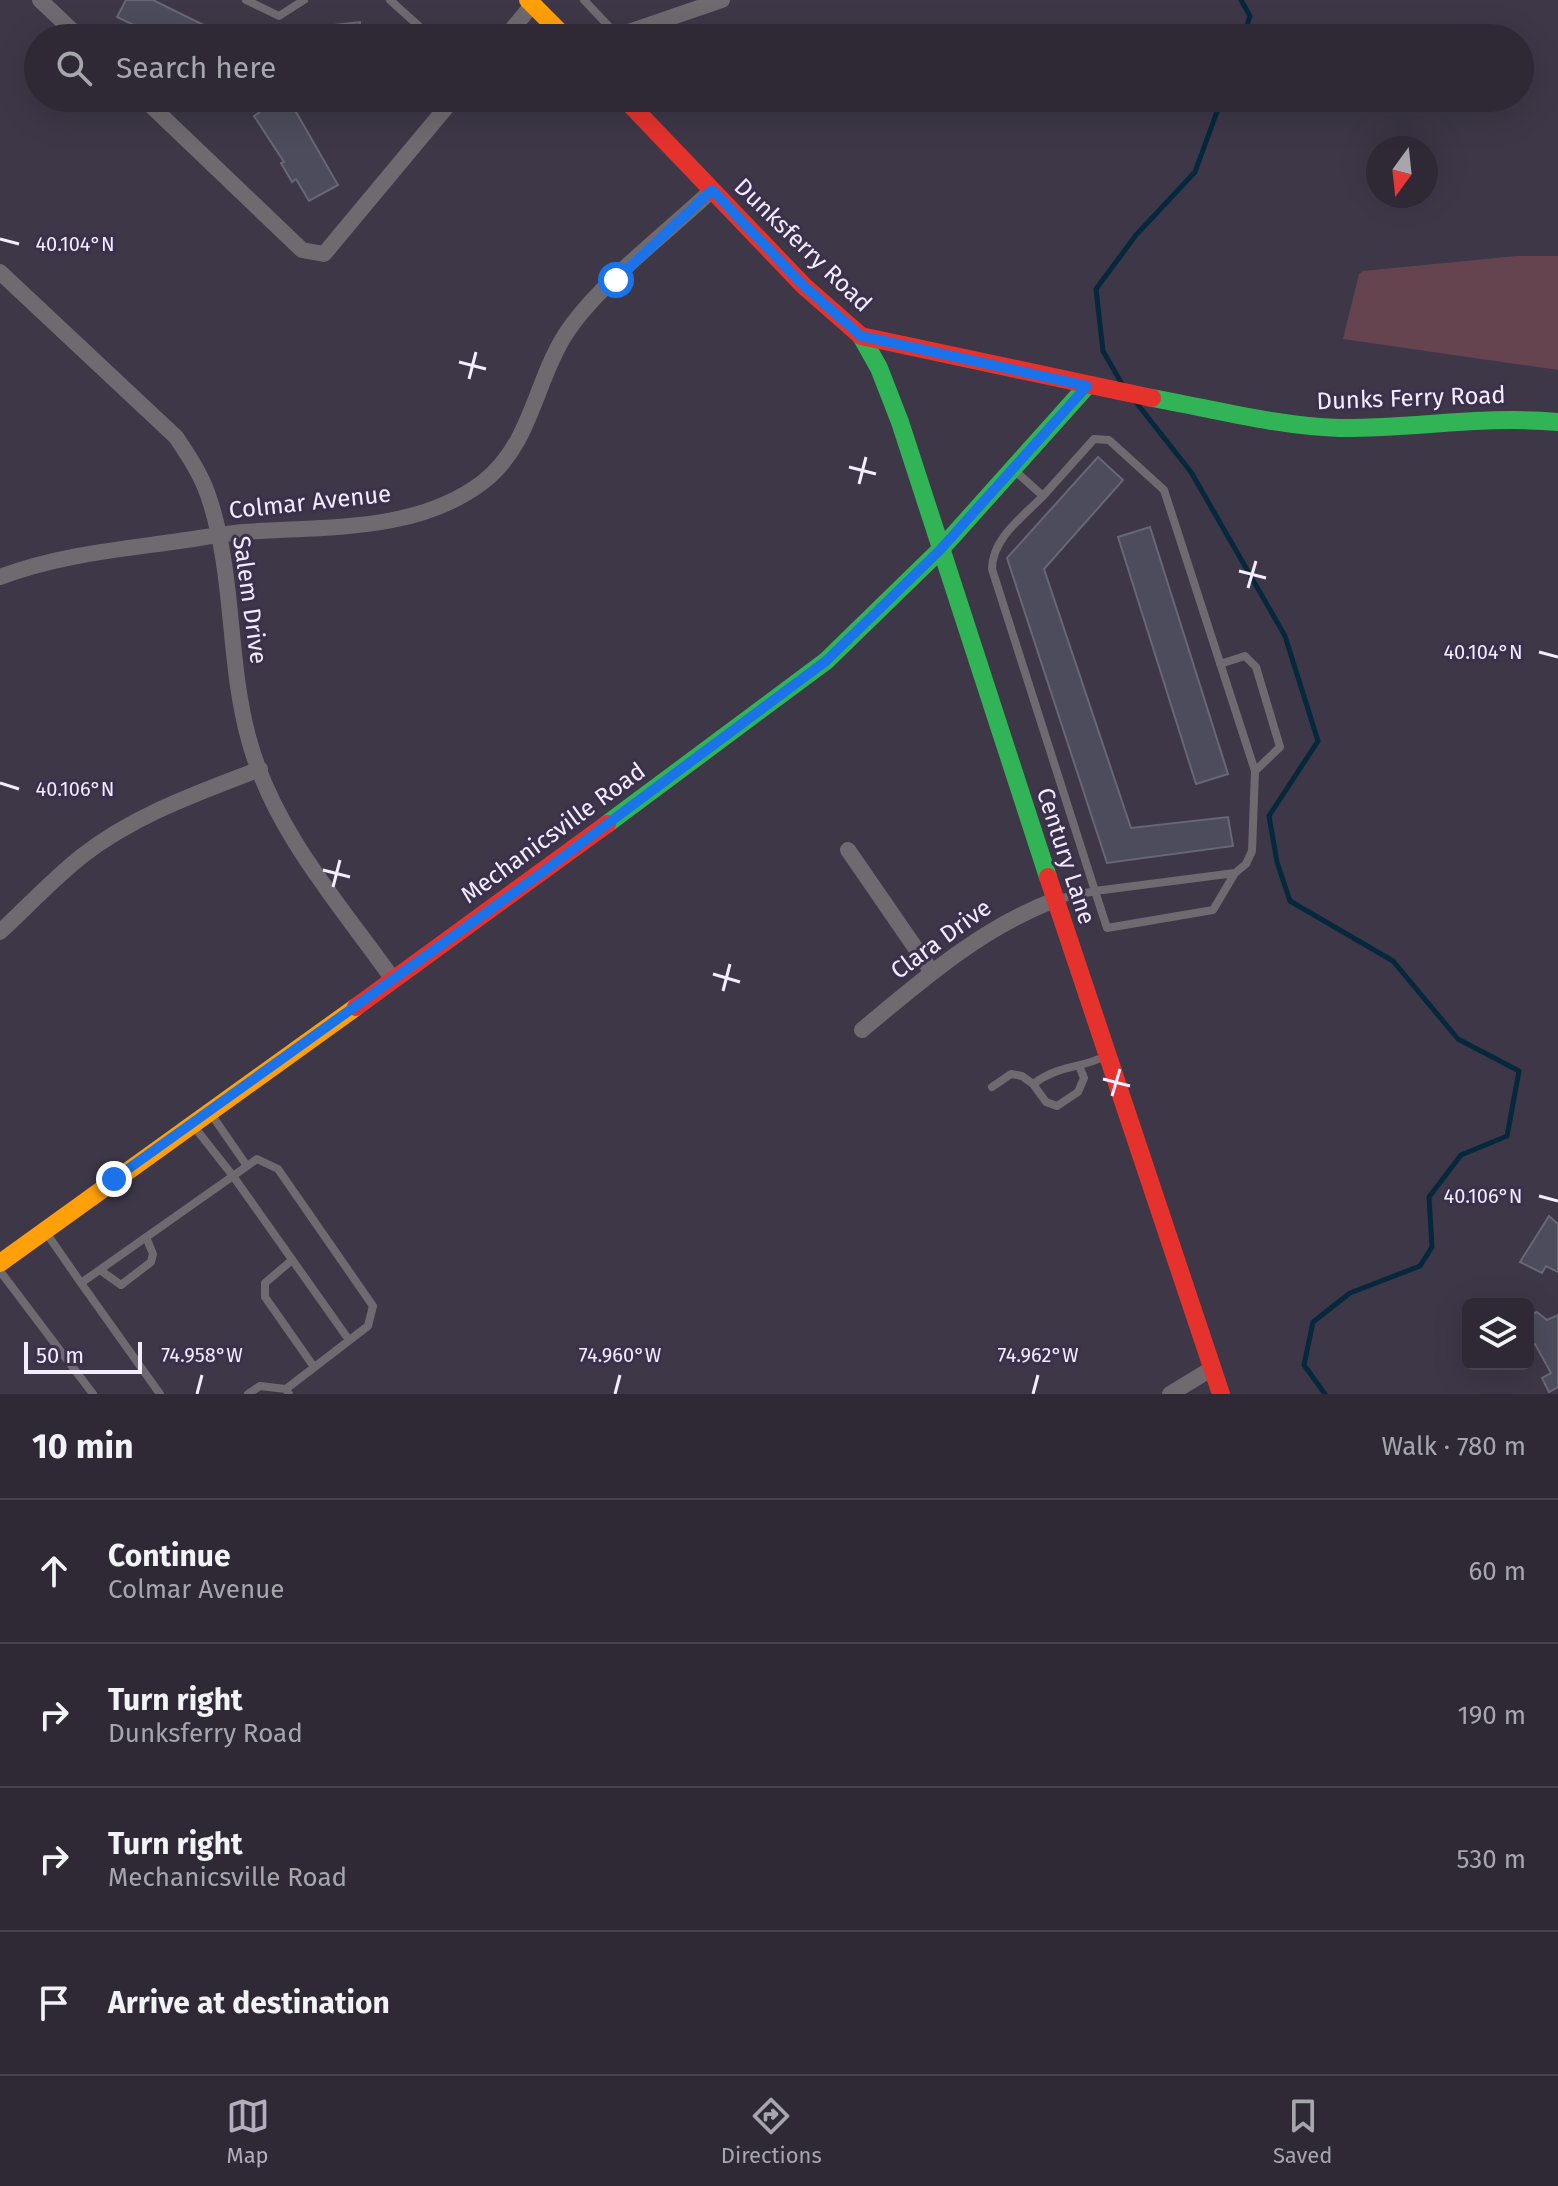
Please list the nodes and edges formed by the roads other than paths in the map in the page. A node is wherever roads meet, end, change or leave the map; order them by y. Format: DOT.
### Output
graph roads {
  1 [pos="40,0"];
  2 [pos="246,0"];
  3 [pos="304,0"];
  4 [pos="390,0"];
  5 [pos="584,0"];
  6 [pos="722,0"];
  7 [pos="530,2"];
  8 [pos="65,24"];
  9 [pos="417,24"];
  10 [pos="515,24"];
  11 [pos="552,24"];
  12 [pos="604,24"];
  13 [pos="653,24"];
  14 [pos="158,112"];
  15 [pos="442,112"];
  16 [pos="637,112"];
  17 [pos="712,190"];
  18 [pos="0,272"];
  19 [pos="861,336"];
  20 [pos="1087,386"];
  21 [pos="1171,402"];
  22 [pos="1558,422"];
  23 [pos="1013,469"];
  24 [pos="1043,496"];
  25 [pos="217,535"];
  26 [pos="940,550"];
  27 [pos="0,577"];
  28 [pos="1220,664"];
  29 [pos="260,769"];
  30 [pos="1255,771"];
  31 [pos="848,850"];
  32 [pos="1235,873"];
  33 [pos="1095,891"];
  34 [pos="1055,900"];
  35 [pos="0,932"];
  36 [pos="932,972"];
  37 [pos="392,978"];
  38 [pos="862,1030"];
  39 [pos="1106,1056"];
  40 [pos="1080,1068"];
  41 [pos="1033,1084"];
  42 [pos="992,1087"];
  43 [pos="209,1111"];
  44 [pos="192,1123"];
  45 [pos="247,1166"];
  46 [pos="233,1176"];
  47 [pos="44,1231"];
  48 [pos="146,1237"];
  49 [pos="292,1260"];
  50 [pos="0,1263"];
  51 [pos="100,1270"];
  52 [pos="0,1271"];
  53 [pos="81,1283"];
  54 [pos="349,1340"];
  55 [pos="314,1367"];
  56 [pos="1211,1369"];
  57 [pos="287,1391"];
  58 [pos="93,1394"];
  59 [pos="160,1394"];
  60 [pos="248,1394"];
  61 [pos="1170,1394"];
  62 [pos="1221,1394"];
  1 -- 8 [label="street"];
  2 -- 3 [label="lane"];
  4 -- 9 [label="lane"];
  5 -- 12 [label="lane"];
  6 -- 13 [label="street"];
  7 -- 10 [label="street"];
  7 -- 11 [label="street"];
  14 -- 15 [label="street"];
  16 -- 17 [label="street, Dunksferry Road"];
  17 -- 19 [label="street, Dunksferry Road"];
  17 -- 25 [label="street, Colmar Avenue"];
  18 -- 25 [label="street, Salem Drive"];
  19 -- 20 [label="street, Dunksferry Road"];
  19 -- 26 [label="street, Century Lane"];
  20 -- 21 [label="street, Dunksferry Road"];
  20 -- 23 [label="street, Mechanicsville Road"];
  21 -- 22 [label="street, Dunks Ferry Road"];
  23 -- 24 [label="lane"];
  23 -- 26 [label="street, Mechanicsville Road"];
  24 -- 28 [label="lane"];
  24 -- 33 [label="lane"];
  25 -- 27 [label="street, Colmar Avenue"];
  25 -- 29 [label="street, Salem Drive"];
  26 -- 34 [label="street, Century Lane"];
  26 -- 37 [label="street, Mechanicsville Road"];
  28 -- 30 [label="lane"];
  28 -- 30 [label="lane"];
  29 -- 35 [label="street"];
  29 -- 37 [label="street, Salem Drive"];
  30 -- 32 [label="lane"];
  31 -- 36 [label="street"];
  32 -- 33 [label="lane"];
  32 -- 33 [label="lane"];
  33 -- 34 [label="lane"];
  34 -- 36 [label="street, Clara Drive"];
  34 -- 39 [label="street, Century Lane"];
  36 -- 38 [label="street, Clara Drive"];
  37 -- 43 [label="street, Mechanicsville Road"];
  39 -- 40 [label="lane"];
  39 -- 56 [label="street, Century Lane"];
  40 -- 41 [label="lane"];
  40 -- 41 [label="lane"];
  41 -- 42 [label="lane"];
  43 -- 44 [label="street, Mechanicsville Road"];
  43 -- 45 [label="lane"];
  44 -- 46 [label="lane"];
  44 -- 47 [label="street, Mechanicsville Road"];
  45 -- 46 [label="lane"];
  45 -- 54 [label="lane"];
  46 -- 48 [label="lane"];
  46 -- 49 [label="lane"];
  47 -- 50 [label="street, Mechanicsville Road"];
  47 -- 53 [label="lane"];
  48 -- 51 [label="lane"];
  48 -- 51 [label="lane"];
  49 -- 54 [label="lane"];
  49 -- 55 [label="lane"];
  51 -- 53 [label="lane"];
  52 -- 58 [label="lane"];
  53 -- 59 [label="lane"];
  54 -- 55 [label="lane"];
  55 -- 57 [label="lane"];
  56 -- 61 [label="street"];
  56 -- 62 [label="street, Century Lane"];
  57 -- 60 [label="lane"];
}
